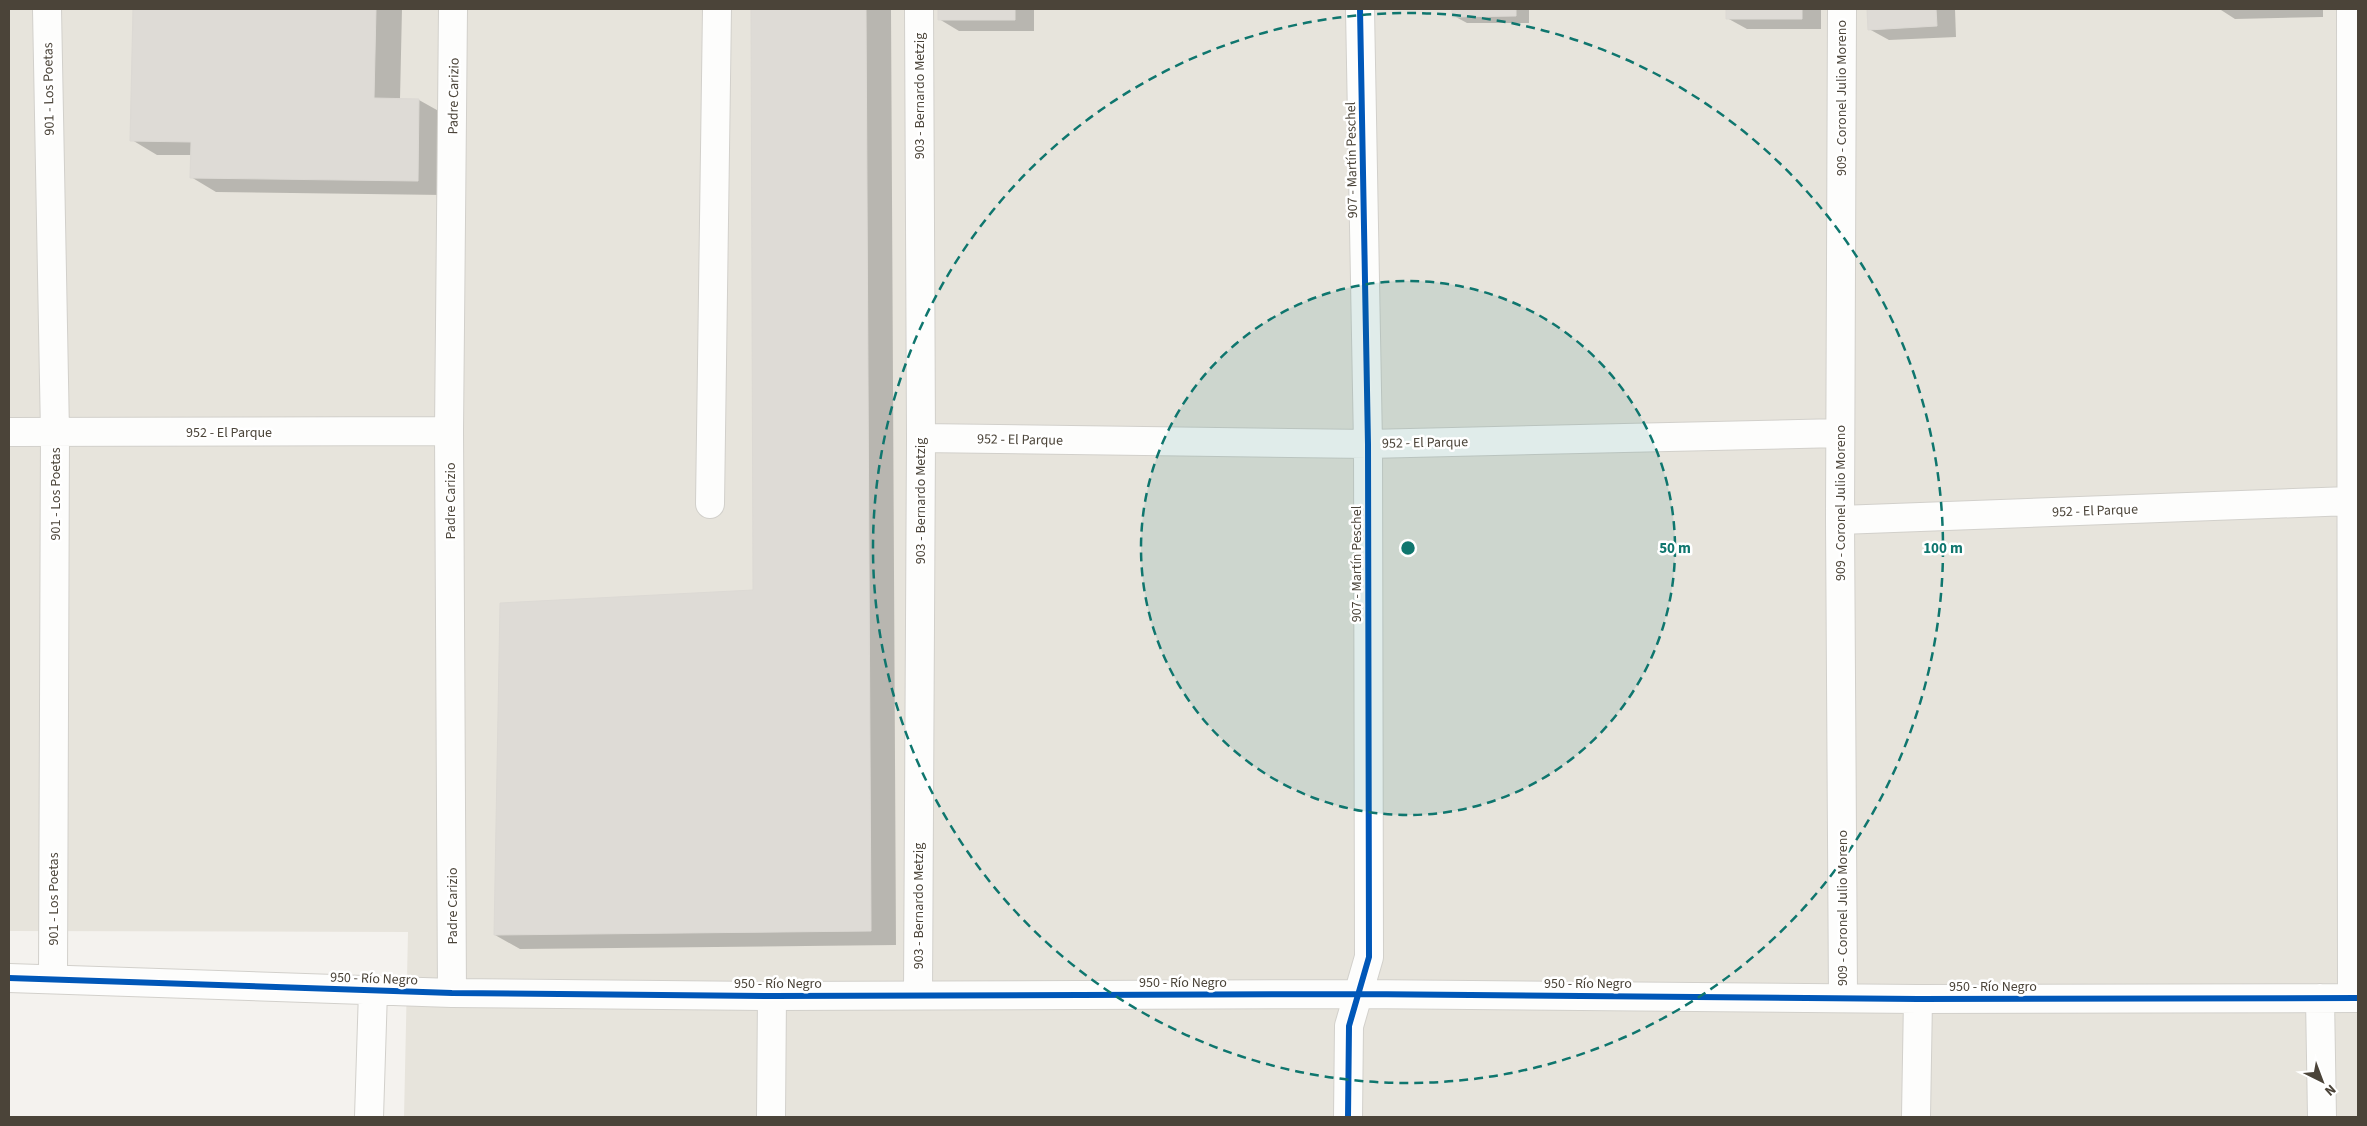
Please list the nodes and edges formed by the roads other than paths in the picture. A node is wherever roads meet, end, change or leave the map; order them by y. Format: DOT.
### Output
graph roads {
  1 [pos="47,9"];
  2 [pos="454,9"];
  3 [pos="717,9"];
  4 [pos="918,9"];
  5 [pos="1360,9"];
  6 [pos="1842,9"];
  7 [pos="2351,9"];
  8 [pos="449,431"];
  9 [pos="2354,431"];
  10 [pos="9,432"];
  11 [pos="55,433"];
  12 [pos="1840,433"];
  13 [pos="920,438"];
  14 [pos="1368,444"];
  15 [pos="2350,501"];
  16 [pos="710,504"];
  17 [pos="1840,520"];
  18 [pos="9,978"];
  19 [pos="53,978"];
  20 [pos="373,991"];
  21 [pos="452,993"];
  22 [pos="918,994"];
  23 [pos="1359,994"];
  24 [pos="772,996"];
  25 [pos="1843,997"];
  26 [pos="2320,998"];
  27 [pos="2355,998"];
  28 [pos="1918,999"];
  29 [pos="369,1117"];
  30 [pos="770,1117"];
  31 [pos="1348,1117"];
  32 [pos="1916,1117"];
  33 [pos="2322,1117"];
  1 -- 11 [label="street, 901 - Los Poetas"];
  2 -- 8 [label="street, Padre Carizio"];
  3 -- 16 [label="street"];
  4 -- 13 [label="street, 903 - Bernardo Metzig"];
  5 -- 14 [label="street, 907 - Martín Peschel"];
  6 -- 12 [label="street, 909 - Coronel Julio Moreno"];
  7 -- 9 [label="street"];
  8 -- 11 [label="street, 952 - El Parque"];
  8 -- 21 [label="street, Padre Carizio"];
  9 -- 15 [label="street"];
  10 -- 11 [label="street, 952 - El Parque"];
  11 -- 19 [label="street, 901 - Los Poetas"];
  12 -- 14 [label="street, 952 - El Parque"];
  12 -- 17 [label="street, 909 - Coronel Julio Moreno"];
  13 -- 14 [label="street, 952 - El Parque"];
  13 -- 22 [label="street, 903 - Bernardo Metzig"];
  14 -- 23 [label="street, 907 - Martín Peschel"];
  15 -- 17 [label="street, 952 - El Parque"];
  15 -- 27 [label="street"];
  17 -- 25 [label="street, 909 - Coronel Julio Moreno"];
  18 -- 19 [label="street, 950 - Río Negro"];
  19 -- 20 [label="street, 950 - Río Negro"];
  20 -- 21 [label="street, 950 - Río Negro"];
  20 -- 29 [label="street"];
  21 -- 24 [label="street, 950 - Río Negro"];
  22 -- 23 [label="street, 950 - Río Negro"];
  22 -- 24 [label="street, 950 - Río Negro"];
  23 -- 25 [label="street, 950 - Río Negro"];
  23 -- 31 [label="street, 907 - Martín Peschel"];
  24 -- 30 [label="street"];
  25 -- 28 [label="street, 950 - Río Negro"];
  26 -- 27 [label="street, 950 - Río Negro"];
  26 -- 28 [label="street, 950 - Río Negro"];
  26 -- 33 [label="street"];
  28 -- 32 [label="street"];
}
